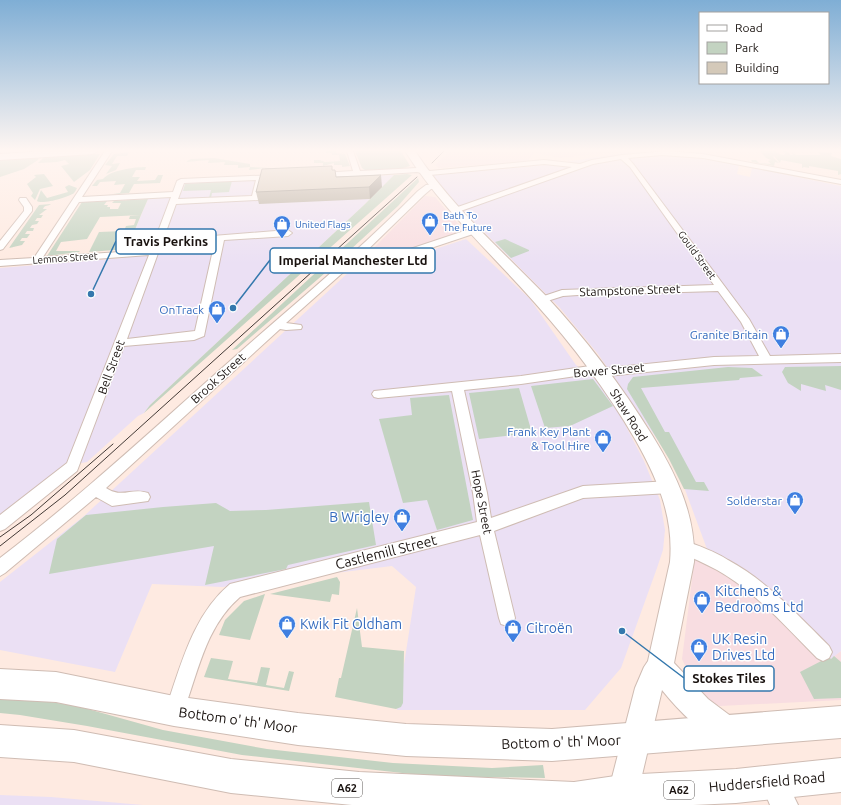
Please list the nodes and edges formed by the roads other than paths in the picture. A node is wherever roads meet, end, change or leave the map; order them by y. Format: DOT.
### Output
graph roads {
  1 [pos="84,189"];
  2 [pos="178,189"];
  3 [pos="258,189"];
  4 [pos="427,189"];
  5 [pos="437,189"];
  6 [pos="517,189"];
  7 [pos="648,189"];
  8 [pos="174,198"];
  9 [pos="23,200"];
  10 [pos="76,200"];
  11 [pos="455,211"];
  12 [pos="473,231"];
  13 [pos="288,233"];
  14 [pos="220,238"];
  15 [pos="0,247"];
  16 [pos="155,247"];
  17 [pos="36,261"];
  18 [pos="0,263"];
  19 [pos="347,265"];
  20 [pos="721,288"];
  21 [pos="541,300"];
  22 [pos="278,324"];
  23 [pos="297,327"];
  24 [pos="120,342"];
  25 [pos="766,358"];
  26 [pos="841,358"];
  27 [pos="600,371"];
  28 [pos="457,386"];
  29 [pos="378,394"];
  30 [pos="670,487"];
  31 [pos="96,490"];
  32 [pos="143,497"];
  33 [pos="0,524"];
  34 [pos="485,526"];
  35 [pos="683,547"];
  36 [pos="0,568"];
  37 [pos="507,618"];
  38 [pos="823,652"];
  39 [pos="660,667"];
  40 [pos="0,684"];
  41 [pos="174,711"];
  42 [pos="841,722"];
  43 [pos="730,732"];
  44 [pos="636,739"];
  45 [pos="0,741"];
  46 [pos="841,776"];
  47 [pos="778,793"];
  48 [pos="727,796"];
  49 [pos="621,799"];
  50 [pos="532,801"];
  1 -- 10 [label="street"];
  2 -- 8 [label="street, Bell Street"];
  3 -- 8 [label="street"];
  4 -- 19 [label="street, Brook Street"];
  5 -- 11 [label="main road, Shaw Road"];
  6 -- 11 [label="street"];
  7 -- 20 [label="street, Gould Street"];
  8 -- 10 [label="street"];
  8 -- 16 [label="street, Bell Street"];
  9 -- 15 [label="street"];
  10 -- 17 [label="street"];
  11 -- 12 [label="main road, Shaw Road"];
  12 -- 19 [label="street"];
  12 -- 21 [label="main road, Shaw Road"];
  13 -- 14 [label="street, Lemnos Street"];
  14 -- 16 [label="street, Lemnos Street"];
  14 -- 24 [label="street"];
  16 -- 17 [label="street, Lemnos Street"];
  16 -- 24 [label="street, Bell Street"];
  17 -- 18 [label="street, Lemnos Street"];
  19 -- 22 [label="street, Brook Street"];
  20 -- 21 [label="street, Stampstone Street"];
  20 -- 25 [label="street, Gould Street"];
  21 -- 27 [label="main road, Shaw Road"];
  22 -- 23 [label="street"];
  22 -- 31 [label="street, Brook Street"];
  24 -- 33 [label="street, Bell Street"];
  25 -- 26 [label="street, Bower Street"];
  25 -- 27 [label="street, Bower Street"];
  27 -- 28 [label="street, Bower Street"];
  27 -- 30 [label="main road, Shaw Road"];
  28 -- 29 [label="street, Bower Street"];
  28 -- 34 [label="street, Hope Street"];
  30 -- 34 [label="street, Castlemill Street"];
  30 -- 35 [label="main road, Shaw Road"];
  31 -- 32 [label="street"];
  31 -- 36 [label="street, Brook Street"];
  34 -- 37 [label="street, Hope Street"];
  34 -- 41 [label="street, Castlemill Street"];
  35 -- 38 [label="street"];
  35 -- 39 [label="main road, Shaw Road"];
  39 -- 43 [label="main road"];
  39 -- 44 [label="main road, Shaw Road"];
  40 -- 41 [label="main road, Bottom o' th' Moor"];
  41 -- 44 [label="main road, Bottom o' th' Moor"];
  42 -- 43 [label="main road"];
  43 -- 44 [label="main road"];
  44 -- 49 [label="main road, Bottom o' th' Moor"];
  45 -- 50 [label="main road, A62"];
  46 -- 47 [label="main road, Huddersfield Road / A62"];
  47 -- 48 [label="main road, Huddersfield Road / A62"];
  48 -- 49 [label="main road, Huddersfield Road / A62"];
  49 -- 50 [label="main road, A62"];
}
